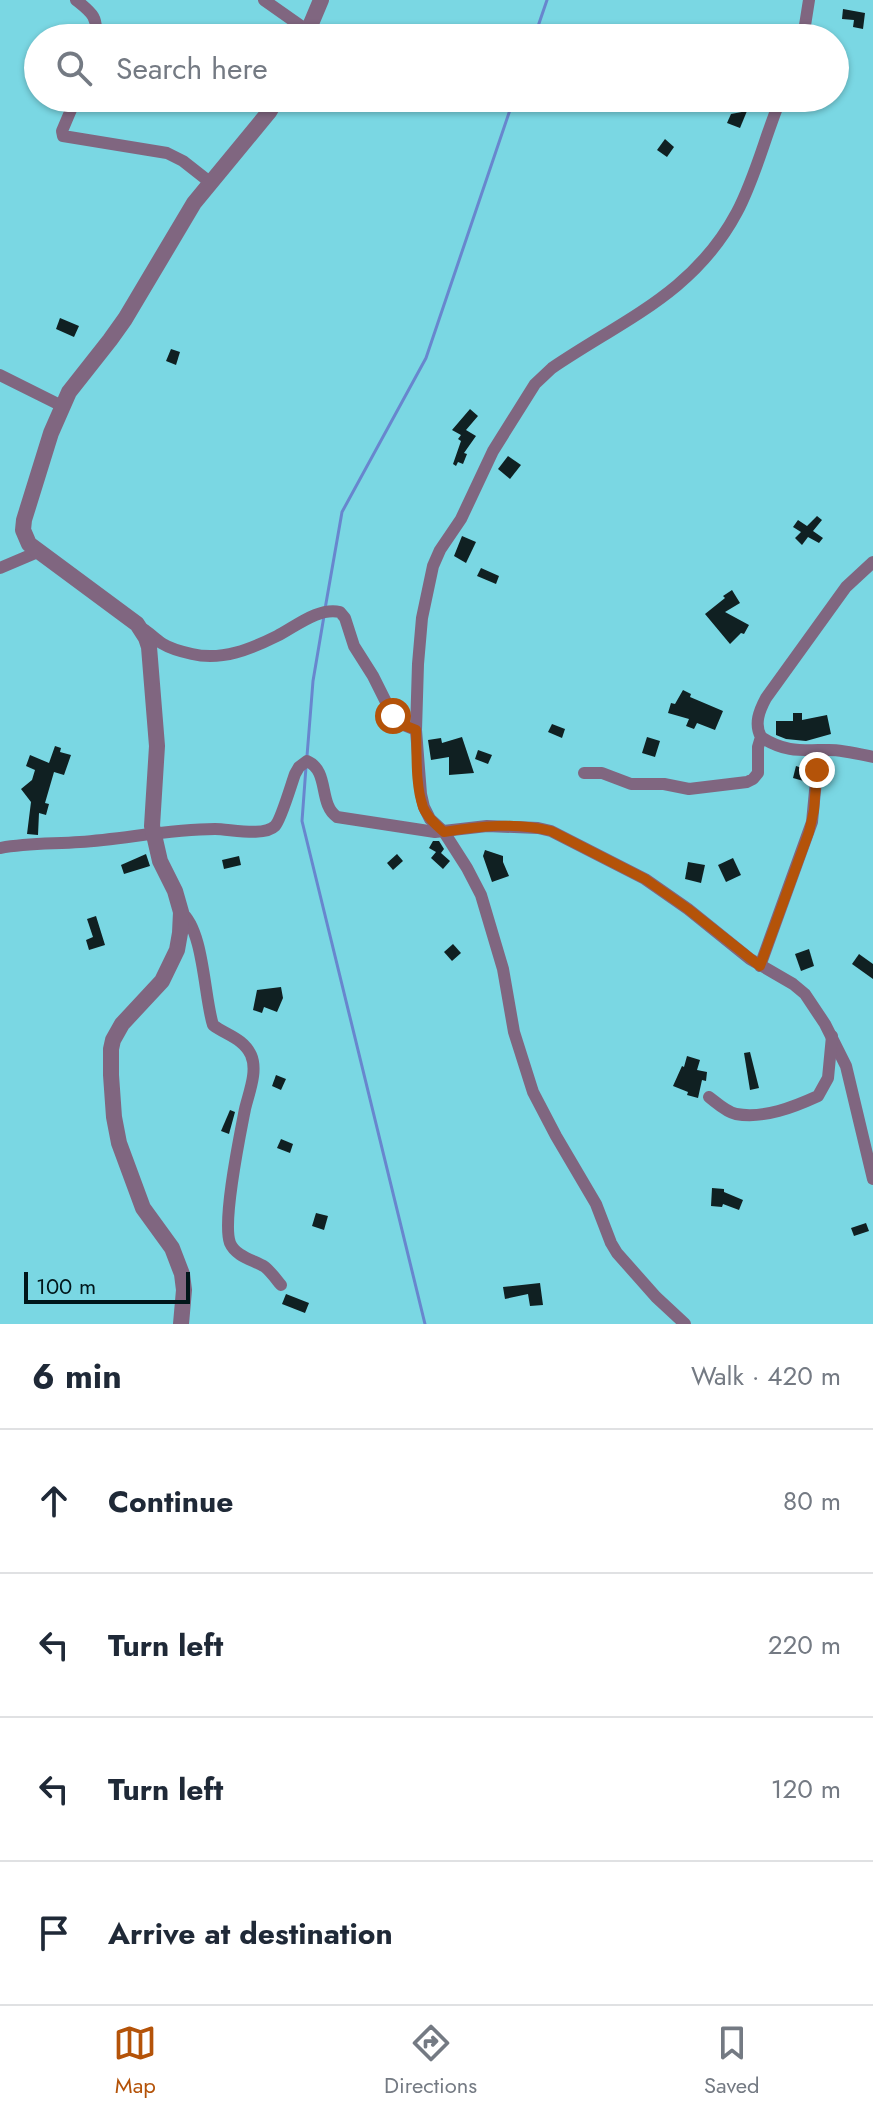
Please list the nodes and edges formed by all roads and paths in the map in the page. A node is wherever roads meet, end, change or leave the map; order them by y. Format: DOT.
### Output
graph roads {
  1 [pos="76,0"];
  2 [pos="264,0"];
  3 [pos="321,0"];
  4 [pos="809,0"];
  5 [pos="97,24"];
  6 [pos="293,24"];
  7 [pos="311,24"];
  8 [pos="805,24"];
  9 [pos="70,112"];
  10 [pos="269,112"];
  11 [pos="776,112"];
  12 [pos="211,183"];
  13 [pos="0,375"];
  14 [pos="62,406"];
  15 [pos="40,551"];
  16 [pos="873,562"];
  17 [pos="0,568"];
  18 [pos="140,627"];
  19 [pos="416,730"];
  20 [pos="761,737"];
  21 [pos="815,752"];
  22 [pos="873,757"];
  23 [pos="584,773"];
  24 [pos="153,832"];
  25 [pos="444,832"];
  26 [pos="0,848"];
  27 [pos="181,912"];
  28 [pos="760,966"];
  29 [pos="832,1036"];
  30 [pos="709,1097"];
  31 [pos="873,1179"];
  32 [pos="281,1285"];
  33 [pos="181,1324"];
  34 [pos="685,1324"];
  1 -- 5 [label="street"];
  2 -- 6 [label="street"];
  3 -- 7 [label="street"];
  4 -- 8 [label="street"];
  9 -- 12 [label="street"];
  10 -- 12 [label="street"];
  11 -- 19 [label="street"];
  12 -- 14 [label="street"];
  13 -- 14 [label="street"];
  14 -- 15 [label="street"];
  15 -- 17 [label="street"];
  15 -- 18 [label="street"];
  16 -- 20 [label="street"];
  18 -- 19 [label="street"];
  18 -- 24 [label="street"];
  19 -- 25 [label="street"];
  20 -- 21 [label="street"];
  20 -- 23 [label="street"];
  21 -- 22 [label="street"];
  21 -- 28 [label="street"];
  24 -- 25 [label="street"];
  24 -- 26 [label="street"];
  24 -- 27 [label="street"];
  25 -- 28 [label="street"];
  25 -- 34 [label="street"];
  27 -- 32 [label="street"];
  27 -- 33 [label="street"];
  28 -- 29 [label="street"];
  29 -- 30 [label="street"];
  29 -- 31 [label="street"];
}
